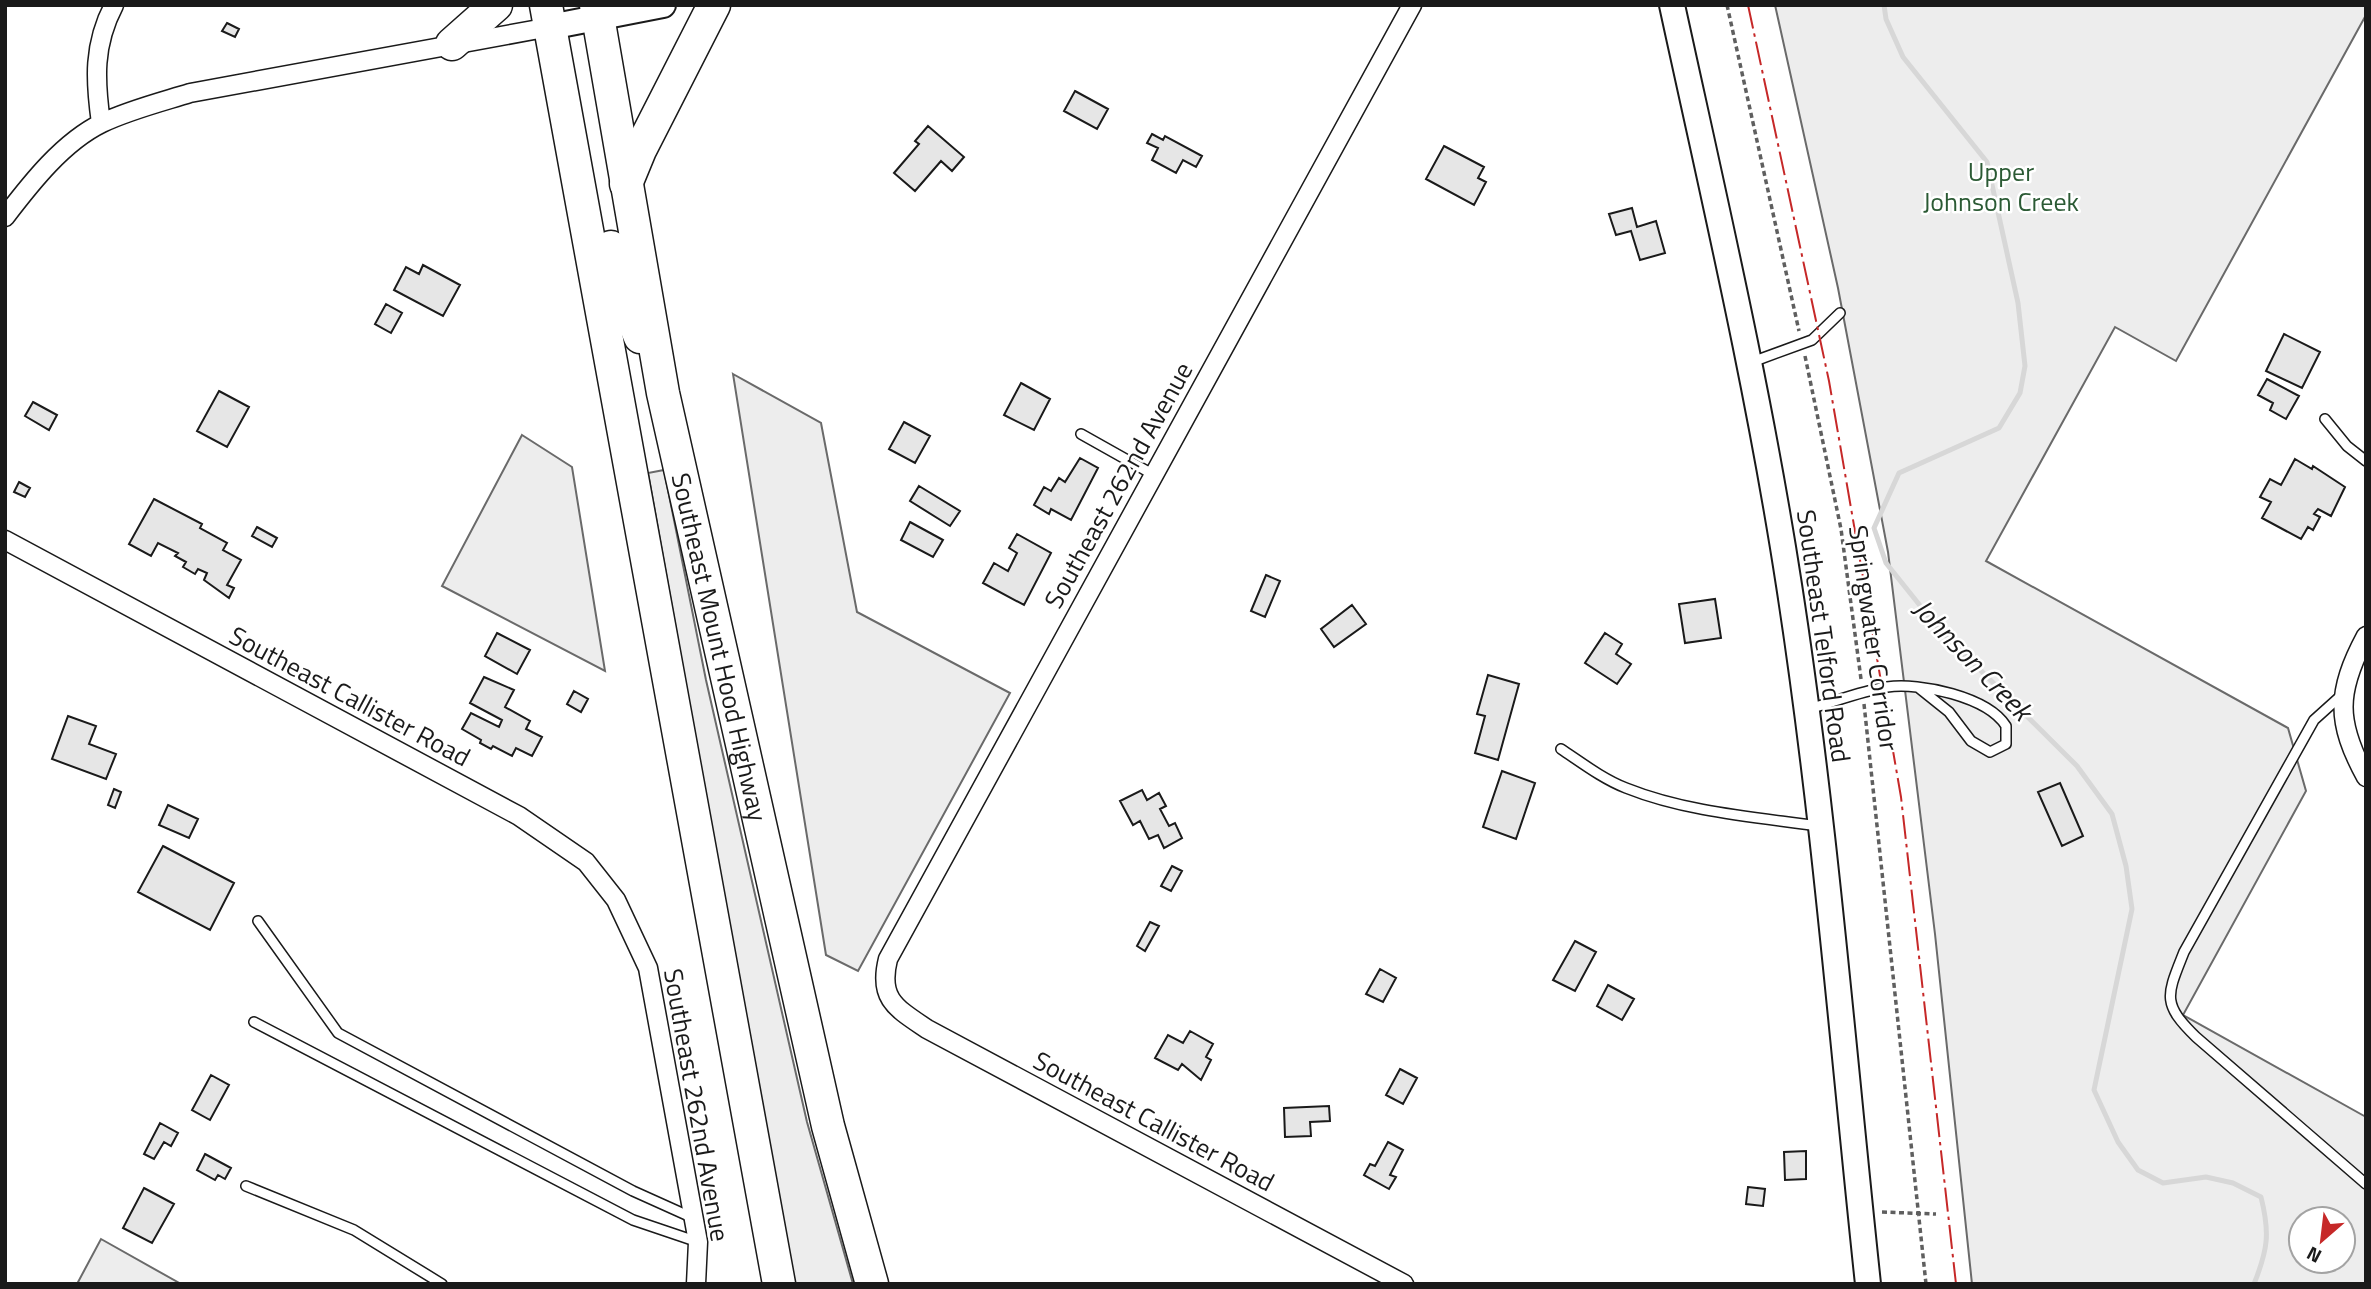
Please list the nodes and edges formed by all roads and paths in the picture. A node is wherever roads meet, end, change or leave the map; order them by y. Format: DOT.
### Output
graph roads {
  1 [pos="114,5"];
  2 [pos="496,5"];
  3 [pos="663,5"];
  4 [pos="714,5"];
  5 [pos="1412,5"];
  6 [pos="1671,5"];
  7 [pos="1727,5"];
  8 [pos="594,9"];
  9 [pos="548,16"];
  10 [pos="452,44"];
  11 [pos="101,123"];
  12 [pos="626,184"];
  13 [pos="5,217"];
  14 [pos="1840,313"];
  15 [pos="1802,345"];
  16 [pos="1750,363"];
  17 [pos="663,393"];
  18 [pos="2325,419"];
  19 [pos="1081,434"];
  20 [pos="2366,461"];
  21 [pos="1154,475"];
  22 [pos="5,540"];
  23 [pos="2366,636"];
  24 [pos="1919,688"];
  25 [pos="2344,692"];
  26 [pos="1863,694"];
  27 [pos="1806,710"];
  28 [pos="1561,749"];
  29 [pos="2366,777"];
  30 [pos="1820,826"];
  31 [pos="258,921"];
  32 [pos="635,938"];
  33 [pos="887,995"];
  34 [pos="254,1022"];
  35 [pos="2366,1184"];
  36 [pos="246,1186"];
  37 [pos="1860,1212"];
  38 [pos="1919,1213"];
  39 [pos="1936,1214"];
  40 [pos="693,1218"];
  41 [pos="698,1242"];
  42 [pos="442,1284"];
  43 [pos="695,1284"];
  44 [pos="779,1284"];
  45 [pos="872,1284"];
  46 [pos="1404,1284"];
  47 [pos="1868,1284"];
  48 [pos="1926,1284"];
  1 -- 11 [label="street"];
  2 -- 10 [label="highway"];
  3 -- 8 [label="street"];
  4 -- 12 [label="highway"];
  5 -- 21 [label="street, Southeast 262nd Avenue"];
  6 -- 16 [label="street, Southeast Telford Road"];
  7 -- 15 [label="path, Springwater Corridor"];
  8 -- 9 [label="street"];
  8 -- 12 [label="highway, Southeast Mount Hood Highway"];
  9 -- 10 [label="street"];
  9 -- 17 [label="highway"];
  9 -- 44 [label="highway, Southeast Mount Hood Highway"];
  10 -- 11 [label="street"];
  11 -- 13 [label="street"];
  12 -- 17 [label="highway, Southeast Mount Hood Highway"];
  14 -- 15 [label="lane"];
  15 -- 16 [label="lane"];
  15 -- 26 [label="path, Springwater Corridor"];
  16 -- 27 [label="street, Southeast Telford Road"];
  17 -- 45 [label="highway, Southeast Mount Hood Highway"];
  18 -- 20 [label="lane"];
  19 -- 21 [label="lane"];
  21 -- 33 [label="street, Southeast 262nd Avenue"];
  22 -- 32 [label="street, Southeast Callister Road"];
  23 -- 25 [label="street"];
  24 -- 24 [label="lane"];
  24 -- 26 [label="lane"];
  25 -- 29 [label="street"];
  25 -- 35 [label="lane"];
  26 -- 27 [label="lane"];
  26 -- 38 [label="path, Springwater Corridor"];
  27 -- 30 [label="street, Southeast Telford Road"];
  28 -- 30 [label="lane"];
  30 -- 37 [label="street, Southeast Telford Road"];
  31 -- 40 [label="lane"];
  32 -- 40 [label="street, Southeast 262nd Avenue"];
  33 -- 46 [label="street, Southeast Callister Road"];
  34 -- 41 [label="lane"];
  36 -- 42 [label="lane"];
  37 -- 38 [label="path"];
  37 -- 47 [label="street, Southeast Telford Road"];
  38 -- 39 [label="path"];
  38 -- 48 [label="path, Springwater Corridor"];
  40 -- 41 [label="street, Southeast 262nd Avenue"];
  41 -- 43 [label="street, Southeast 262nd Avenue"];
}
